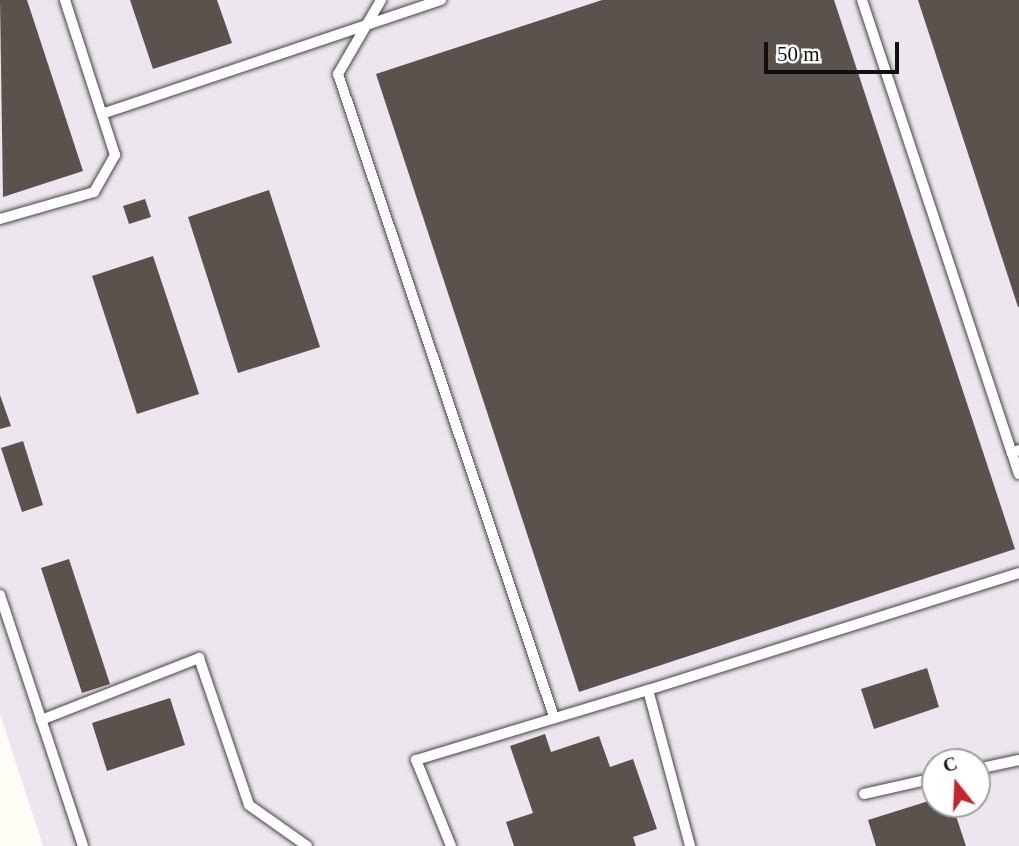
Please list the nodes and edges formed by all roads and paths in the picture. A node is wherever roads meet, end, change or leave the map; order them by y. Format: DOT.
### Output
graph roads {
  1 [pos="65,0"];
  2 [pos="382,0"];
  3 [pos="440,0"];
  4 [pos="862,0"];
  5 [pos="368,24"];
  6 [pos="102,114"];
  7 [pos="0,219"];
  8 [pos="1016,451"];
  9 [pos="1019,474"];
  10 [pos="1019,573"];
  11 [pos="0,595"];
  12 [pos="648,690"];
  13 [pos="554,717"];
  14 [pos="41,720"];
  15 [pos="1019,760"];
  16 [pos="991,766"];
  17 [pos="921,781"];
  18 [pos="864,794"];
  19 [pos="83,846"];
  20 [pos="307,846"];
  21 [pos="451,846"];
  22 [pos="690,846"];
  1 -- 6 [label="lane"];
  2 -- 5 [label="lane"];
  3 -- 5 [label="lane"];
  4 -- 8 [label="lane"];
  5 -- 6 [label="lane"];
  5 -- 13 [label="lane"];
  6 -- 7 [label="lane"];
  8 -- 9 [label="lane"];
  10 -- 12 [label="lane"];
  11 -- 14 [label="lane"];
  12 -- 13 [label="lane"];
  12 -- 22 [label="lane"];
  13 -- 21 [label="lane"];
  14 -- 19 [label="lane"];
  14 -- 20 [label="lane"];
  15 -- 16 [label="lane"];
  17 -- 18 [label="lane"];
}
